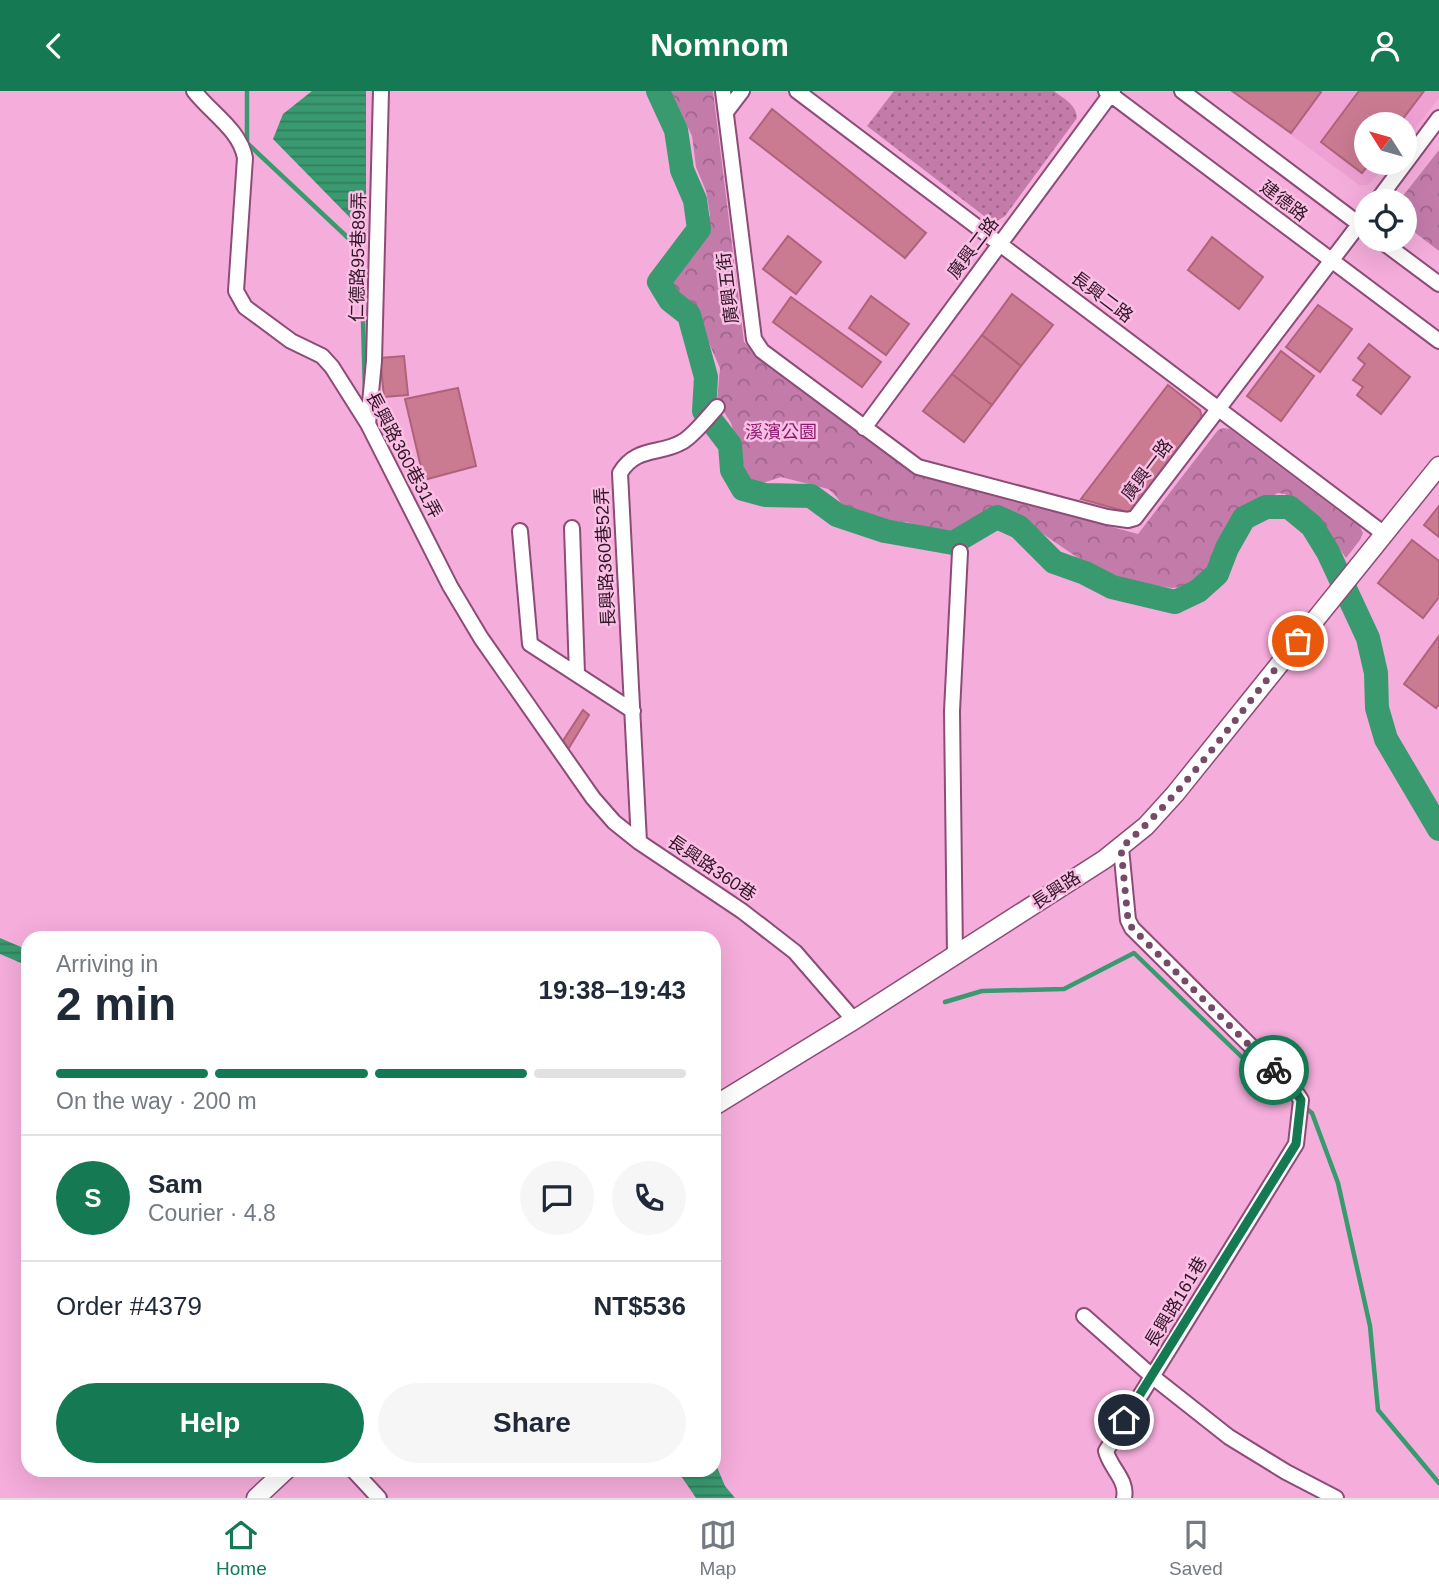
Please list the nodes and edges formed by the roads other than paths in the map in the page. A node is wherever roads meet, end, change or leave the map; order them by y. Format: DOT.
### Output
graph roads {
  1 [pos="194,91"];
  2 [pos="381,91"];
  3 [pos="723,91"];
  4 [pos="742,91"];
  5 [pos="797,91"];
  6 [pos="1182,91"];
  7 [pos="1110,92"];
  8 [pos="726,112"];
  9 [pos="1439,118"];
  10 [pos="1386,189"];
  11 [pos="1354,215"];
  12 [pos="1354,234"];
  13 [pos="1000,244"];
  14 [pos="1396,252"];
  15 [pos="1331,260"];
  16 [pos="1439,284"];
  17 [pos="1439,341"];
  18 [pos="717,407"];
  19 [pos="1217,410"];
  20 [pos="368,424"];
  21 [pos="864,428"];
  22 [pos="1439,465"];
  23 [pos="572,528"];
  24 [pos="520,531"];
  25 [pos="1383,533"];
  26 [pos="960,552"];
  27 [pos="577,674"];
  28 [pos="633,711"];
  29 [pos="639,842"];
  30 [pos="1121,848"];
  31 [pos="955,955"];
  32 [pos="854,1020"];
  33 [pos="721,1102"];
  34 [pos="1084,1316"];
  35 [pos="1153,1377"];
  36 [pos="278,1477"];
  37 [pos="360,1477"];
  38 [pos="256,1498"];
  39 [pos="379,1498"];
  40 [pos="1124,1498"];
  41 [pos="1336,1498"];
  1 -- 20 [label="street, 長興路360巷31弄"];
  2 -- 20 [label="street, 仁德路95巷89弄"];
  3 -- 8 [label="street, 廣興五街"];
  4 -- 8 [label="street"];
  5 -- 13 [label="street, 長興二路"];
  6 -- 11 [label="street, 建德路"];
  7 -- 13 [label="street, 廣興二路"];
  7 -- 15 [label="street, 建德路"];
  8 -- 21 [label="street, 廣興五街"];
  9 -- 10 [label="street"];
  12 -- 15 [label="street, 廣興一路"];
  13 -- 19 [label="street, 長興二路"];
  13 -- 21 [label="street, 廣興二路"];
  14 -- 16 [label="street"];
  15 -- 17 [label="street, 建德路"];
  15 -- 19 [label="street, 廣興一路"];
  18 -- 28 [label="street, 長興路360巷52弄"];
  19 -- 21 [label="street, 廣興一路"];
  19 -- 25 [label="street, 長興二路"];
  20 -- 29 [label="street, 長興路360巷31弄"];
  22 -- 25 [label="main road"];
  23 -- 27 [label="street"];
  24 -- 27 [label="street"];
  25 -- 30 [label="main road, 長興路"];
  26 -- 31 [label="street"];
  27 -- 28 [label="street"];
  28 -- 29 [label="street, 長興路360巷"];
  29 -- 32 [label="street, 長興路360巷"];
  30 -- 31 [label="main road, 長興路"];
  30 -- 35 [label="street, 長興路161巷"];
  31 -- 32 [label="main road, 長興路"];
  32 -- 33 [label="main road, 長興路"];
  34 -- 35 [label="street"];
  35 -- 40 [label="street, 長興路161巷"];
  35 -- 41 [label="street"];
  36 -- 38 [label="main road"];
  37 -- 39 [label="street"];
}
